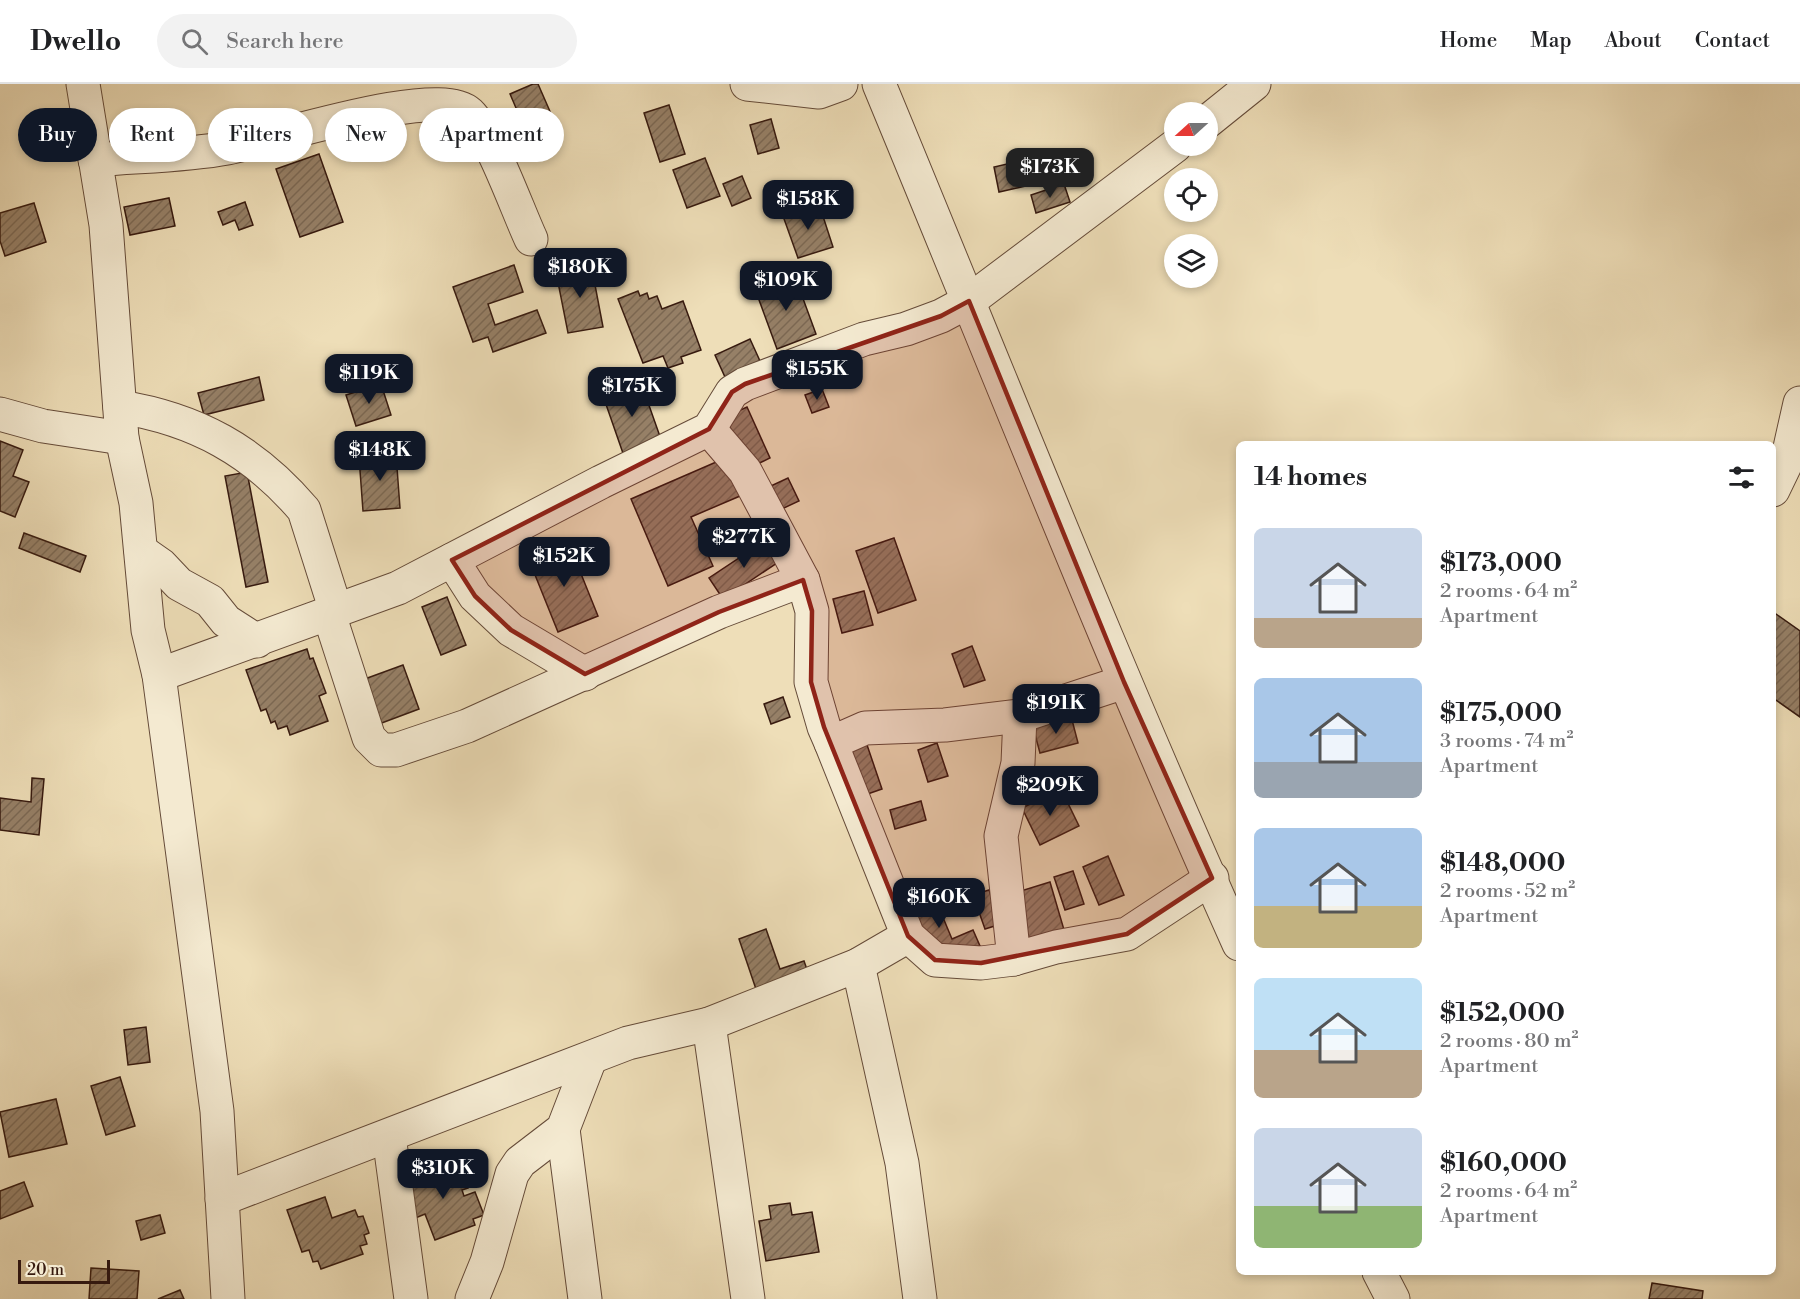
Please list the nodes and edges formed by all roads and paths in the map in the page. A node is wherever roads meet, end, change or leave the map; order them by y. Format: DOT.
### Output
graph roads {
  1 [pos="83,84"];
  2 [pos="747,84"];
  3 [pos="840,84"];
  4 [pos="879,84"];
  5 [pos="1254,84"];
  6 [pos="1222,103"];
  7 [pos="87,108"];
  8 [pos="1164,154"];
  9 [pos="97,160"];
  10 [pos="95,162"];
  11 [pos="531,239"];
  12 [pos="969,301"];
  13 [pos="1800,403"];
  14 [pos="0,414"];
  15 [pos="121,423"];
  16 [pos="709,429"];
  17 [pos="1776,484"];
  18 [pos="141,551"];
  19 [pos="452,560"];
  20 [pos="803,580"];
  21 [pos="332,612"];
  22 [pos="257,640"];
  23 [pos="585,674"];
  24 [pos="159,675"];
  25 [pos="1124,682"];
  26 [pos="1020,716"];
  27 [pos="831,743"];
  28 [pos="1212,878"];
  29 [pos="1236,928"];
  30 [pos="908,936"];
  31 [pos="1014,959"];
  32 [pos="858,965"];
  33 [pos="709,1023"];
  34 [pos="590,1059"];
  35 [pos="563,1129"];
  36 [pos="389,1136"];
  37 [pos="222,1199"];
  38 [pos="1381,1275"];
  39 [pos="228,1299"];
  40 [pos="411,1299"];
  41 [pos="472,1299"];
  42 [pos="585,1299"];
  43 [pos="748,1299"];
  44 [pos="920,1299"];
  45 [pos="1393,1299"];
  1 -- 7 [label="street"];
  2 -- 3 [label="street"];
  4 -- 12 [label="street"];
  5 -- 6 [label="street"];
  8 -- 12 [label="street"];
  9 -- 11 [label="street"];
  10 -- 15 [label="street"];
  12 -- 16 [label="street"];
  12 -- 25 [label="street"];
  13 -- 17 [label="street"];
  14 -- 15 [label="street"];
  15 -- 18 [label="street"];
  15 -- 21 [label="street"];
  16 -- 19 [label="street"];
  16 -- 20 [label="street"];
  18 -- 22 [label="street"];
  18 -- 24 [label="street"];
  19 -- 21 [label="street"];
  19 -- 23 [label="street"];
  20 -- 23 [label="street"];
  20 -- 27 [label="street"];
  21 -- 22 [label="street"];
  21 -- 23 [label="street"];
  22 -- 24 [label="street"];
  24 -- 37 [label="street"];
  25 -- 26 [label="street"];
  25 -- 28 [label="street"];
  26 -- 27 [label="street"];
  26 -- 31 [label="street"];
  27 -- 30 [label="street"];
  28 -- 29 [label="street"];
  28 -- 31 [label="street"];
  30 -- 31 [label="street"];
  30 -- 32 [label="street"];
  32 -- 33 [label="street"];
  32 -- 44 [label="street"];
  33 -- 34 [label="street"];
  33 -- 43 [label="street"];
  34 -- 35 [label="street"];
  34 -- 36 [label="street"];
  35 -- 41 [label="street"];
  35 -- 42 [label="street"];
  36 -- 37 [label="street"];
  36 -- 40 [label="street"];
  37 -- 39 [label="street"];
  38 -- 45 [label="street"];
}
